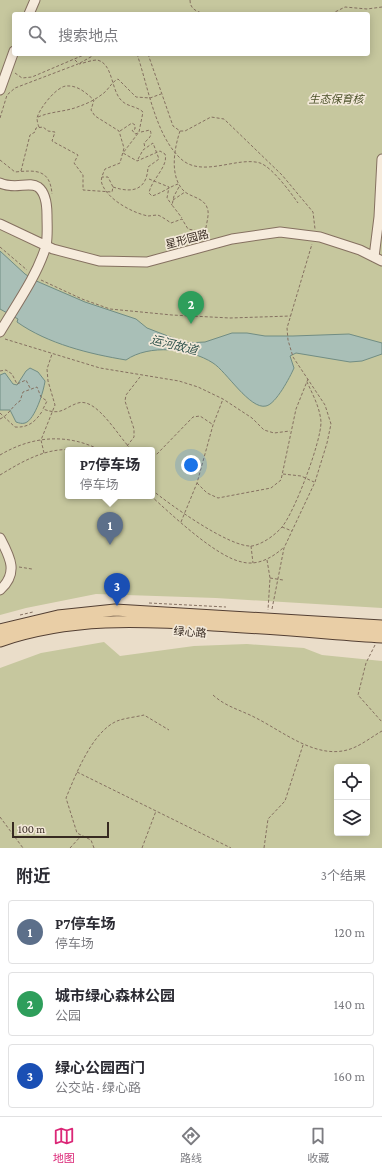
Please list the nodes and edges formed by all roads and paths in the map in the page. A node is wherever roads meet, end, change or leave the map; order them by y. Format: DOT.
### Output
graph roads {
  1 [pos="35,0"];
  2 [pos="190,0"];
  3 [pos="382,6"];
  4 [pos="30,12"];
  5 [pos="199,12"];
  6 [pos="335,12"];
  7 [pos="12,56"];
  8 [pos="82,56"];
  9 [pos="92,56"];
  10 [pos="138,56"];
  11 [pos="149,56"];
  12 [pos="75,60"];
  13 [pos="78,64"];
  14 [pos="8,65"];
  15 [pos="112,82"];
  16 [pos="0,90"];
  17 [pos="161,94"];
  18 [pos="150,98"];
  19 [pos="94,100"];
  20 [pos="0,118"];
  21 [pos="37,118"];
  22 [pos="39,127"];
  23 [pos="180,131"];
  24 [pos="119,132"];
  25 [pos="139,132"];
  26 [pos="145,149"];
  27 [pos="155,152"];
  28 [pos="123,153"];
  29 [pos="176,154"];
  30 [pos="382,159"];
  31 [pos="137,161"];
  32 [pos="22,171"];
  33 [pos="102,177"];
  34 [pos="148,178"];
  35 [pos="153,181"];
  36 [pos="0,183"];
  37 [pos="178,184"];
  38 [pos="180,186"];
  39 [pos="114,187"];
  40 [pos="169,187"];
  41 [pos="108,192"];
  42 [pos="185,192"];
  43 [pos="173,201"];
  44 [pos="298,203"];
  45 [pos="172,205"];
  46 [pos="182,219"];
  47 [pos="0,224"];
  48 [pos="205,236"];
  49 [pos="314,236"];
  50 [pos="210,245"];
  51 [pos="46,246"];
  52 [pos="0,247"];
  53 [pos="378,259"];
  54 [pos="33,276"];
  55 [pos="292,316"];
  56 [pos="0,332"];
  57 [pos="0,338"];
  58 [pos="52,354"];
  59 [pos="0,371"];
  60 [pos="141,376"];
  61 [pos="308,379"];
  62 [pos="307,382"];
  63 [pos="31,389"];
  64 [pos="223,399"];
  65 [pos="43,409"];
  66 [pos="53,412"];
  67 [pos="0,413"];
  68 [pos="4,417"];
  69 [pos="0,419"];
  70 [pos="213,425"];
  71 [pos="290,431"];
  72 [pos="41,440"];
  73 [pos="127,445"];
  74 [pos="94,447"];
  75 [pos="65,449"];
  76 [pos="44,453"];
  77 [pos="0,455"];
  78 [pos="155,455"];
  79 [pos="282,474"];
  80 [pos="0,475"];
  81 [pos="304,478"];
  82 [pos="314,482"];
  83 [pos="197,483"];
  84 [pos="155,492"];
  85 [pos="154,499"];
  86 [pos="186,514"];
  87 [pos="181,522"];
  88 [pos="282,527"];
  89 [pos="292,532"];
  90 [pos="0,538"];
  91 [pos="251,546"];
  92 [pos="284,548"];
  93 [pos="267,559"];
  94 [pos="253,563"];
  95 [pos="12,567"];
  96 [pos="32,569"];
  97 [pos="270,578"];
  98 [pos="277,579"];
  99 [pos="283,580"];
  100 [pos="0,590"];
  101 [pos="268,619"];
  102 [pos="382,626"];
  103 [pos="0,630"];
  104 [pos="0,641"];
  105 [pos="378,641"];
  106 [pos="213,695"];
  107 [pos="382,722"];
  108 [pos="169,730"];
  109 [pos="382,731"];
  110 [pos="304,744"];
  111 [pos="77,772"];
  112 [pos="156,811"];
  113 [pos="0,817"];
  114 [pos="81,835"];
  115 [pos="23,848"];
  116 [pos="70,848"];
  117 [pos="94,848"];
  118 [pos="142,848"];
  119 [pos="231,848"];
  120 [pos="264,848"];
  1 -- 4 [label="street"];
  2 -- 5 [label="path"];
  3 -- 6 [label="path"];
  7 -- 14 [label="street"];
  8 -- 12 [label="path"];
  9 -- 13 [label="path"];
  10 -- 18 [label="path"];
  11 -- 17 [label="path"];
  12 -- 13 [label="path"];
  12 -- 14 [label="path"];
  13 -- 15 [label="path"];
  13 -- 20 [label="path"];
  14 -- 16 [label="street"];
  15 -- 18 [label="path"];
  15 -- 19 [label="path"];
  15 -- 25 [label="path"];
  17 -- 18 [label="path"];
  17 -- 23 [label="path"];
  18 -- 29 [label="path"];
  19 -- 21 [label="path"];
  19 -- 21 [label="path"];
  19 -- 24 [label="path"];
  21 -- 22 [label="path"];
  22 -- 32 [label="path"];
  22 -- 41 [label="path"];
  23 -- 29 [label="path"];
  23 -- 49 [label="path"];
  24 -- 25 [label="path"];
  24 -- 28 [label="path"];
  25 -- 26 [label="path"];
  25 -- 28 [label="path"];
  26 -- 27 [label="path"];
  26 -- 31 [label="path"];
  27 -- 31 [label="path"];
  27 -- 34 [label="path"];
  27 -- 35 [label="path"];
  28 -- 31 [label="path"];
  28 -- 33 [label="path"];
  29 -- 37 [label="path"];
  29 -- 44 [label="path"];
  30 -- 53 [label="street"];
  33 -- 39 [label="path"];
  33 -- 41 [label="path"];
  34 -- 35 [label="path"];
  34 -- 39 [label="path"];
  35 -- 40 [label="path"];
  35 -- 40 [label="path"];
  36 -- 51 [label="street"];
  37 -- 38 [label="path"];
  37 -- 40 [label="path"];
  38 -- 42 [label="path"];
  38 -- 43 [label="path"];
  39 -- 41 [label="path"];
  40 -- 45 [label="path"];
  41 -- 46 [label="path"];
  42 -- 43 [label="path"];
  42 -- 48 [label="path"];
  43 -- 45 [label="path"];
  45 -- 46 [label="path"];
  46 -- 48 [label="path"];
  47 -- 51 [label="street, 星形园路"];
  48 -- 50 [label="path"];
  49 -- 50 [label="street, 星形园路"];
  49 -- 53 [label="street, 星形园路"];
  49 -- 55 [label="path"];
  50 -- 51 [label="street, 星形园路"];
  51 -- 54 [label="street"];
  52 -- 54 [label="path"];
  54 -- 55 [label="path"];
  54 -- 56 [label="street"];
  55 -- 61 [label="path"];
  57 -- 58 [label="path"];
  58 -- 60 [label="path"];
  58 -- 66 [label="path"];
  59 -- 63 [label="path"];
  60 -- 64 [label="path"];
  60 -- 73 [label="path"];
  61 -- 62 [label="path"];
  61 -- 82 [label="path"];
  62 -- 71 [label="path"];
  62 -- 81 [label="path"];
  63 -- 65 [label="path"];
  63 -- 68 [label="path"];
  64 -- 70 [label="path"];
  64 -- 71 [label="path"];
  65 -- 66 [label="path"];
  65 -- 68 [label="path"];
  66 -- 72 [label="path"];
  66 -- 73 [label="path"];
  67 -- 68 [label="path"];
  68 -- 69 [label="path"];
  70 -- 78 [label="path"];
  70 -- 83 [label="path"];
  71 -- 79 [label="path"];
  72 -- 74 [label="path"];
  72 -- 76 [label="path"];
  72 -- 77 [label="path"];
  75 -- 76 [label="path"];
  76 -- 80 [label="path"];
  79 -- 81 [label="path"];
  79 -- 83 [label="path"];
  81 -- 82 [label="path"];
  81 -- 88 [label="path"];
  82 -- 89 [label="path"];
  83 -- 86 [label="path"];
  84 -- 86 [label="path"];
  85 -- 87 [label="path"];
  86 -- 87 [label="path"];
  86 -- 91 [label="path"];
  87 -- 94 [label="path"];
  88 -- 89 [label="path"];
  88 -- 91 [label="path"];
  89 -- 92 [label="path"];
  90 -- 95 [label="street"];
  91 -- 94 [label="path"];
  92 -- 93 [label="path"];
  92 -- 98 [label="path"];
  93 -- 94 [label="path"];
  93 -- 97 [label="path"];
  95 -- 96 [label="path"];
  95 -- 100 [label="street"];
  97 -- 98 [label="path"];
  97 -- 101 [label="path"];
  98 -- 99 [label="path"];
  98 -- 101 [label="path"];
  101 -- 102 [label="main road, 绿心路"];
  101 -- 103 [label="main road, 绿心路"];
  104 -- 105 [label="main road, 绿心路"];
  105 -- 107 [label="path"];
  106 -- 110 [label="path"];
  108 -- 111 [label="path"];
  109 -- 110 [label="path"];
  110 -- 120 [label="path"];
  111 -- 112 [label="path"];
  111 -- 114 [label="path"];
  112 -- 118 [label="path"];
  112 -- 119 [label="path"];
  113 -- 115 [label="path"];
  114 -- 116 [label="path"];
  114 -- 117 [label="path"];
}
